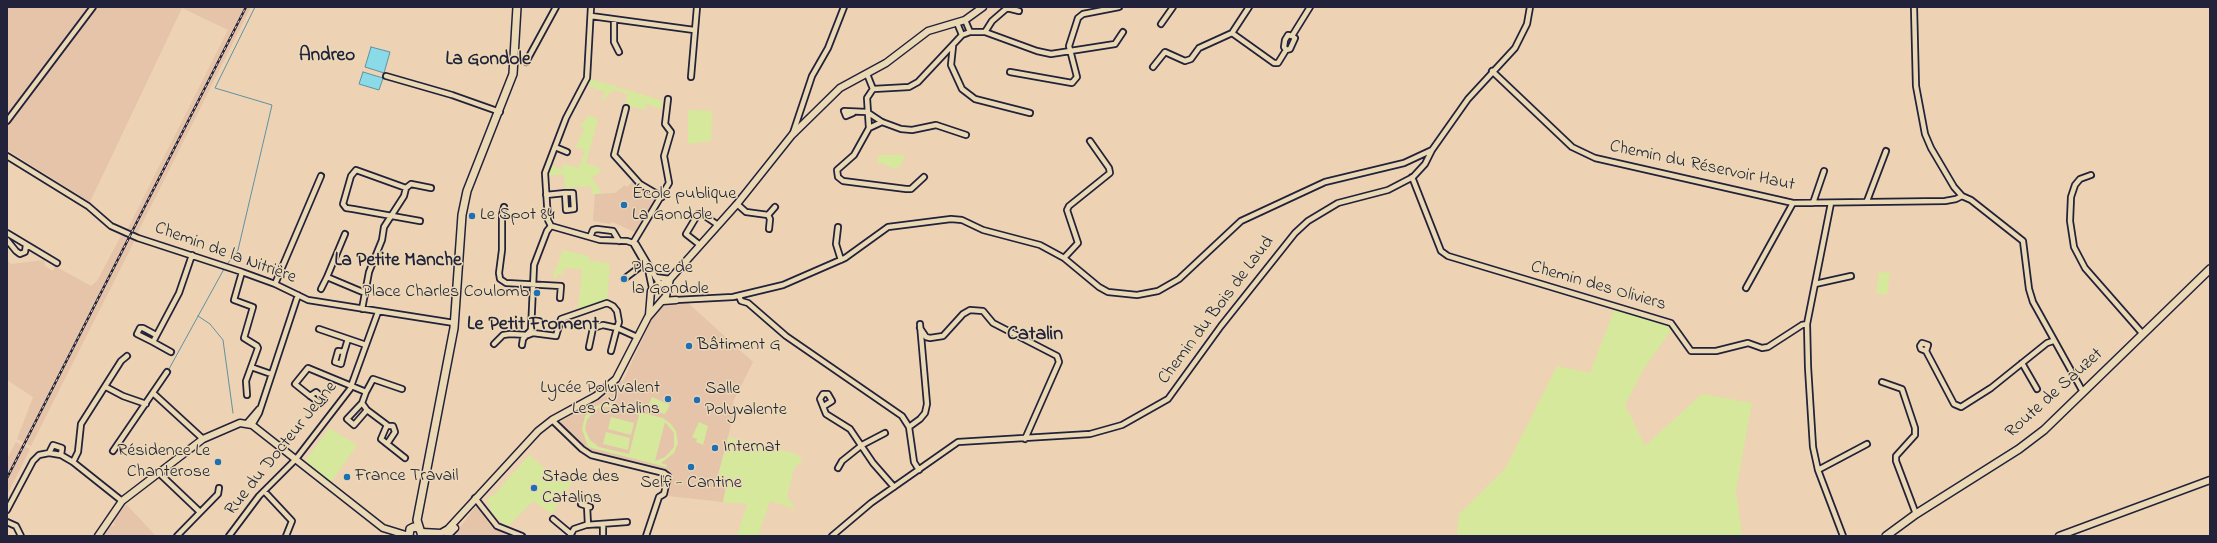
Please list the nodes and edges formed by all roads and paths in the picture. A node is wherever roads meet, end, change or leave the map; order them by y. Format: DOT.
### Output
graph roads {
  1 [pos="93,7"];
  2 [pos="517,7"];
  3 [pos="556,7"];
  4 [pos="591,7"];
  5 [pos="697,7"];
  6 [pos="844,7"];
  7 [pos="983,7"];
  8 [pos="1119,7"];
  9 [pos="1173,7"];
  10 [pos="1249,7"];
  11 [pos="1310,7"];
  12 [pos="1530,7"];
  13 [pos="1914,7"];
  14 [pos="1019,12"];
  15 [pos="591,16"];
  16 [pos="614,20"];
  17 [pos="965,20"];
  18 [pos="956,23"];
  19 [pos="1161,24"];
  20 [pos="694,30"];
  21 [pos="970,32"];
  22 [pos="985,32"];
  23 [pos="1123,32"];
  24 [pos="1232,33"];
  25 [pos="962,35"];
  26 [pos="1292,36"];
  27 [pos="953,46"];
  28 [pos="1286,50"];
  29 [pos="619,52"];
  30 [pos="1070,52"];
  31 [pos="526,62"];
  32 [pos="1153,67"];
  33 [pos="1492,71"];
  34 [pos="1010,72"];
  35 [pos="868,74"];
  36 [pos="386,76"];
  37 [pos="691,77"];
  38 [pos="873,89"];
  39 [pos="668,99"];
  40 [pos="626,108"];
  41 [pos="500,112"];
  42 [pos="867,112"];
  43 [pos="853,113"];
  44 [pos="1030,113"];
  45 [pos="7,121"];
  46 [pos="882,122"];
  47 [pos="869,128"];
  48 [pos="792,135"];
  49 [pos="966,135"];
  50 [pos="1090,141"];
  51 [pos="555,147"];
  52 [pos="1432,150"];
  53 [pos="1886,151"];
  54 [pos="566,152"];
  55 [pos="7,156"];
  56 [pos="1824,172"];
  57 [pos="321,176"];
  58 [pos="2091,176"];
  59 [pos="924,177"];
  60 [pos="1412,178"];
  61 [pos="406,188"];
  62 [pos="431,188"];
  63 [pos="564,193"];
  64 [pos="546,195"];
  65 [pos="662,196"];
  66 [pos="1962,196"];
  67 [pos="1867,201"];
  68 [pos="1793,203"];
  69 [pos="1813,203"];
  70 [pos="1831,203"];
  71 [pos="736,204"];
  72 [pos="504,207"];
  73 [pos="775,207"];
  74 [pos="768,215"];
  75 [pos="391,216"];
  76 [pos="420,221"];
  77 [pos="718,225"];
  78 [pos="551,226"];
  79 [pos="838,227"];
  80 [pos="768,229"];
  81 [pos="7,234"];
  82 [pos="346,234"];
  83 [pos="590,237"];
  84 [pos="7,240"];
  85 [pos="619,241"];
  86 [pos="633,243"];
  87 [pos="26,244"];
  88 [pos="700,245"];
  89 [pos="192,255"];
  90 [pos="1064,258"];
  91 [pos="841,260"];
  92 [pos="57,263"];
  93 [pos="645,263"];
  94 [pos="2210,269"];
  95 [pos="242,272"];
  96 [pos="1851,276"];
  97 [pos="327,277"];
  98 [pos="655,277"];
  99 [pos="624,279"];
  100 [pos="670,279"];
  101 [pos="275,284"];
  102 [pos="533,284"];
  103 [pos="1815,284"];
  104 [pos="664,286"];
  105 [pos="652,288"];
  106 [pos="1746,288"];
  107 [pos="321,289"];
  108 [pos="365,293"];
  109 [pos="298,295"];
  110 [pos="746,295"];
  111 [pos="739,296"];
  112 [pos="560,298"];
  113 [pos="651,299"];
  114 [pos="676,300"];
  115 [pos="661,302"];
  116 [pos="748,303"];
  117 [pos="362,309"];
  118 [pos="378,312"];
  119 [pos="648,317"];
  120 [pos="454,323"];
  121 [pos="1807,324"];
  122 [pos="617,328"];
  123 [pos="319,329"];
  124 [pos="2142,333"];
  125 [pos="156,335"];
  126 [pos="528,336"];
  127 [pos="637,337"];
  128 [pos="348,339"];
  129 [pos="2054,341"];
  130 [pos="152,342"];
  131 [pos="494,344"];
  132 [pos="366,345"];
  133 [pos="522,345"];
  134 [pos="589,347"];
  135 [pos="611,351"];
  136 [pos="1926,351"];
  137 [pos="171,352"];
  138 [pos="344,352"];
  139 [pos="126,356"];
  140 [pos="2022,363"];
  141 [pos="251,367"];
  142 [pos="167,372"];
  143 [pos="271,374"];
  144 [pos="1882,382"];
  145 [pos="106,387"];
  146 [pos="351,387"];
  147 [pos="402,389"];
  148 [pos="2037,390"];
  149 [pos="366,392"];
  150 [pos="2083,392"];
  151 [pos="153,393"];
  152 [pos="247,395"];
  153 [pos="310,396"];
  154 [pos="362,403"];
  155 [pos="146,404"];
  156 [pos="824,406"];
  157 [pos="367,410"];
  158 [pos="552,420"];
  159 [pos="250,424"];
  160 [pos="387,426"];
  161 [pos="909,427"];
  162 [pos="885,433"];
  163 [pos="203,439"];
  164 [pos="1025,439"];
  165 [pos="387,444"];
  166 [pos="1867,444"];
  167 [pos="862,445"];
  168 [pos="113,451"];
  169 [pos="49,453"];
  170 [pos="61,455"];
  171 [pos="405,458"];
  172 [pos="296,459"];
  173 [pos="73,462"];
  174 [pos="838,468"];
  175 [pos="919,470"];
  176 [pos="1818,470"];
  177 [pos="159,473"];
  178 [pos="2210,480"];
  179 [pos="894,487"];
  180 [pos="219,488"];
  181 [pos="264,491"];
  182 [pos="477,499"];
  183 [pos="122,501"];
  184 [pos="581,504"];
  185 [pos="7,510"];
  186 [pos="200,512"];
  187 [pos="1916,514"];
  188 [pos="553,519"];
  189 [pos="7,522"];
  190 [pos="627,522"];
  191 [pos="603,524"];
  192 [pos="588,525"];
  193 [pos="415,532"];
  194 [pos="446,535"];
  195 [pos="570,535"];
  196 [pos="22,536"];
  197 [pos="98,536"];
  198 [pos="177,536"];
  199 [pos="229,536"];
  200 [pos="286,536"];
  201 [pos="522,536"];
  202 [pos="603,536"];
  203 [pos="646,536"];
  204 [pos="832,536"];
  205 [pos="1843,536"];
  206 [pos="1886,536"];
  207 [pos="2059,536"];
  1 -- 45 [label="street"];
  2 -- 41 [label="main road"];
  3 -- 31 [label="street"];
  4 -- 15 [label="street"];
  5 -- 20 [label="street"];
  6 -- 48 [label="street"];
  7 -- 17 [label="street"];
  8 -- 30 [label="street"];
  9 -- 19 [label="street"];
  10 -- 24 [label="street"];
  11 -- 26 [label="street"];
  12 -- 33 [label="street, Chemin du Bois de Laud"];
  13 -- 66 [label="street"];
  14 -- 22 [label="street"];
  15 -- 16 [label="street"];
  15 -- 51 [label="street"];
  16 -- 20 [label="street"];
  16 -- 29 [label="street"];
  17 -- 18 [label="street"];
  17 -- 21 [label="street"];
  18 -- 25 [label="street"];
  18 -- 35 [label="street"];
  20 -- 37 [label="street"];
  21 -- 22 [label="street"];
  21 -- 25 [label="street"];
  22 -- 30 [label="street"];
  23 -- 30 [label="street"];
  24 -- 28 [label="street"];
  24 -- 32 [label="street"];
  25 -- 27 [label="street"];
  26 -- 28 [label="street"];
  26 -- 28 [label="street"];
  27 -- 38 [label="street"];
  27 -- 44 [label="street"];
  30 -- 34 [label="street"];
  33 -- 52 [label="street, Chemin du Bois de Laud"];
  33 -- 68 [label="street, Chemin du Réservoir Haut"];
  35 -- 38 [label="street"];
  35 -- 48 [label="street"];
  36 -- 41 [label="street"];
  38 -- 42 [label="street"];
  39 -- 65 [label="street"];
  40 -- 65 [label="street"];
  41 -- 120 [label="main road"];
  42 -- 43 [label="street"];
  42 -- 46 [label="street"];
  42 -- 47 [label="street"];
  46 -- 47 [label="street"];
  46 -- 49 [label="street"];
  47 -- 59 [label="street"];
  48 -- 71 [label="street"];
  50 -- 90 [label="street"];
  51 -- 54 [label="street"];
  51 -- 64 [label="street"];
  52 -- 60 [label="street, Chemin du Bois de Laud"];
  52 -- 90 [label="street"];
  53 -- 67 [label="street"];
  55 -- 89 [label="street, Chemin de la Nitrière"];
  56 -- 69 [label="street"];
  57 -- 101 [label="street"];
  58 -- 124 [label="street"];
  60 -- 121 [label="street, Chemin des Oliviers"];
  60 -- 164 [label="street, Chemin du Bois de Laud"];
  61 -- 62 [label="street"];
  61 -- 75 [label="street"];
  61 -- 75 [label="street"];
  63 -- 64 [label="street"];
  64 -- 78 [label="street"];
  65 -- 86 [label="street"];
  66 -- 67 [label="street, Chemin du Réservoir Haut"];
  66 -- 129 [label="street"];
  67 -- 70 [label="street, Chemin du Réservoir Haut"];
  68 -- 69 [label="street, Chemin du Réservoir Haut"];
  68 -- 106 [label="street"];
  69 -- 70 [label="street, Chemin du Réservoir Haut"];
  70 -- 103 [label="street"];
  71 -- 74 [label="street"];
  71 -- 77 [label="street"];
  72 -- 102 [label="street"];
  73 -- 74 [label="street"];
  74 -- 80 [label="street"];
  75 -- 76 [label="street"];
  75 -- 108 [label="street"];
  77 -- 88 [label="street"];
  77 -- 88 [label="street"];
  78 -- 83 [label="street"];
  78 -- 102 [label="street"];
  79 -- 91 [label="street"];
  81 -- 87 [label="street"];
  82 -- 97 [label="street"];
  83 -- 85 [label="street"];
  83 -- 85 [label="street"];
  84 -- 87 [label="street"];
  85 -- 86 [label="street"];
  86 -- 93 [label="street"];
  86 -- 98 [label="street"];
  87 -- 92 [label="street"];
  88 -- 100 [label="street"];
  89 -- 95 [label="street, Chemin de la Nitrière"];
  89 -- 125 [label="street"];
  90 -- 91 [label="street"];
  91 -- 110 [label="street"];
  93 -- 99 [label="street"];
  93 -- 105 [label="street"];
  94 -- 124 [label="main road, Route de Sauzet"];
  95 -- 101 [label="street, Chemin de la Nitrière"];
  95 -- 141 [label="street"];
  96 -- 103 [label="street"];
  97 -- 107 [label="street"];
  97 -- 108 [label="street"];
  98 -- 100 [label="street"];
  98 -- 104 [label="street"];
  100 -- 104 [label="street"];
  101 -- 109 [label="street, Chemin de la Nitrière"];
  102 -- 112 [label="street"];
  102 -- 126 [label="street"];
  103 -- 121 [label="street"];
  104 -- 105 [label="street"];
  104 -- 114 [label="street"];
  104 -- 115 [label="street"];
  105 -- 113 [label="street"];
  108 -- 117 [label="street"];
  109 -- 117 [label="street, Chemin de la Nitrière"];
  109 -- 143 [label="street"];
  110 -- 111 [label="street"];
  110 -- 116 [label="street"];
  111 -- 114 [label="street"];
  111 -- 116 [label="street"];
  113 -- 115 [label="street"];
  113 -- 119 [label="street"];
  114 -- 115 [label="street"];
  115 -- 119 [label="street"];
  116 -- 161 [label="street"];
  117 -- 118 [label="street, Chemin de la Nitrière"];
  118 -- 120 [label="street, Chemin de la Nitrière"];
  118 -- 132 [label="street, Rue du Docteur Jeune"];
  119 -- 127 [label="street"];
  120 -- 193 [label="main road"];
  121 -- 176 [label="street"];
  122 -- 126 [label="street"];
  122 -- 127 [label="street"];
  122 -- 134 [label="street"];
  122 -- 135 [label="street"];
  123 -- 128 [label="street"];
  124 -- 150 [label="main road, Route de Sauzet"];
  125 -- 130 [label="street"];
  125 -- 130 [label="street"];
  126 -- 131 [label="street"];
  126 -- 133 [label="street"];
  127 -- 158 [label="street"];
  128 -- 132 [label="street"];
  128 -- 138 [label="street"];
  129 -- 140 [label="street"];
  129 -- 150 [label="street"];
  130 -- 137 [label="street"];
  132 -- 146 [label="street, Rue du Docteur Jeune"];
  136 -- 140 [label="street"];
  139 -- 145 [label="street"];
  140 -- 148 [label="street"];
  141 -- 143 [label="street"];
  141 -- 152 [label="street"];
  142 -- 151 [label="street"];
  143 -- 159 [label="street"];
  144 -- 187 [label="street"];
  145 -- 155 [label="street"];
  145 -- 173 [label="street"];
  146 -- 149 [label="street"];
  146 -- 153 [label="street"];
  146 -- 172 [label="street, Rue du Docteur Jeune"];
  147 -- 149 [label="street"];
  149 -- 154 [label="street"];
  150 -- 187 [label="main road, Route de Sauzet"];
  151 -- 155 [label="street"];
  151 -- 163 [label="street"];
  154 -- 157 [label="street"];
  154 -- 157 [label="street"];
  155 -- 168 [label="street"];
  156 -- 167 [label="street"];
  157 -- 160 [label="street"];
  158 -- 182 [label="street"];
  158 -- 203 [label="street"];
  159 -- 163 [label="street"];
  159 -- 172 [label="street"];
  160 -- 165 [label="street"];
  160 -- 165 [label="street"];
  161 -- 164 [label="street"];
  161 -- 175 [label="street"];
  162 -- 167 [label="street"];
  163 -- 177 [label="street"];
  164 -- 175 [label="street, Chemin du Bois de Laud"];
  165 -- 171 [label="street"];
  166 -- 176 [label="street"];
  167 -- 174 [label="street"];
  167 -- 179 [label="street"];
  169 -- 170 [label="street"];
  169 -- 170 [label="street"];
  169 -- 185 [label="street"];
  170 -- 173 [label="street"];
  172 -- 181 [label="street, Rue du Docteur Jeune"];
  172 -- 193 [label="street"];
  173 -- 183 [label="street"];
  175 -- 179 [label="street, Chemin du Bois de Laud"];
  176 -- 205 [label="street"];
  177 -- 183 [label="street"];
  177 -- 186 [label="street"];
  178 -- 207 [label="street"];
  179 -- 204 [label="street, Chemin du Bois de Laud"];
  180 -- 186 [label="street"];
  181 -- 199 [label="street, Rue du Docteur Jeune"];
  181 -- 200 [label="street"];
  182 -- 194 [label="street"];
  182 -- 201 [label="street"];
  183 -- 197 [label="street"];
  184 -- 192 [label="street"];
  186 -- 198 [label="street"];
  187 -- 206 [label="main road, Route de Sauzet"];
  188 -- 195 [label="street"];
  189 -- 196 [label="street"];
  190 -- 191 [label="street"];
  191 -- 192 [label="street"];
  191 -- 202 [label="street"];
  192 -- 195 [label="street"];
  193 -- 194 [label="street"];
}
